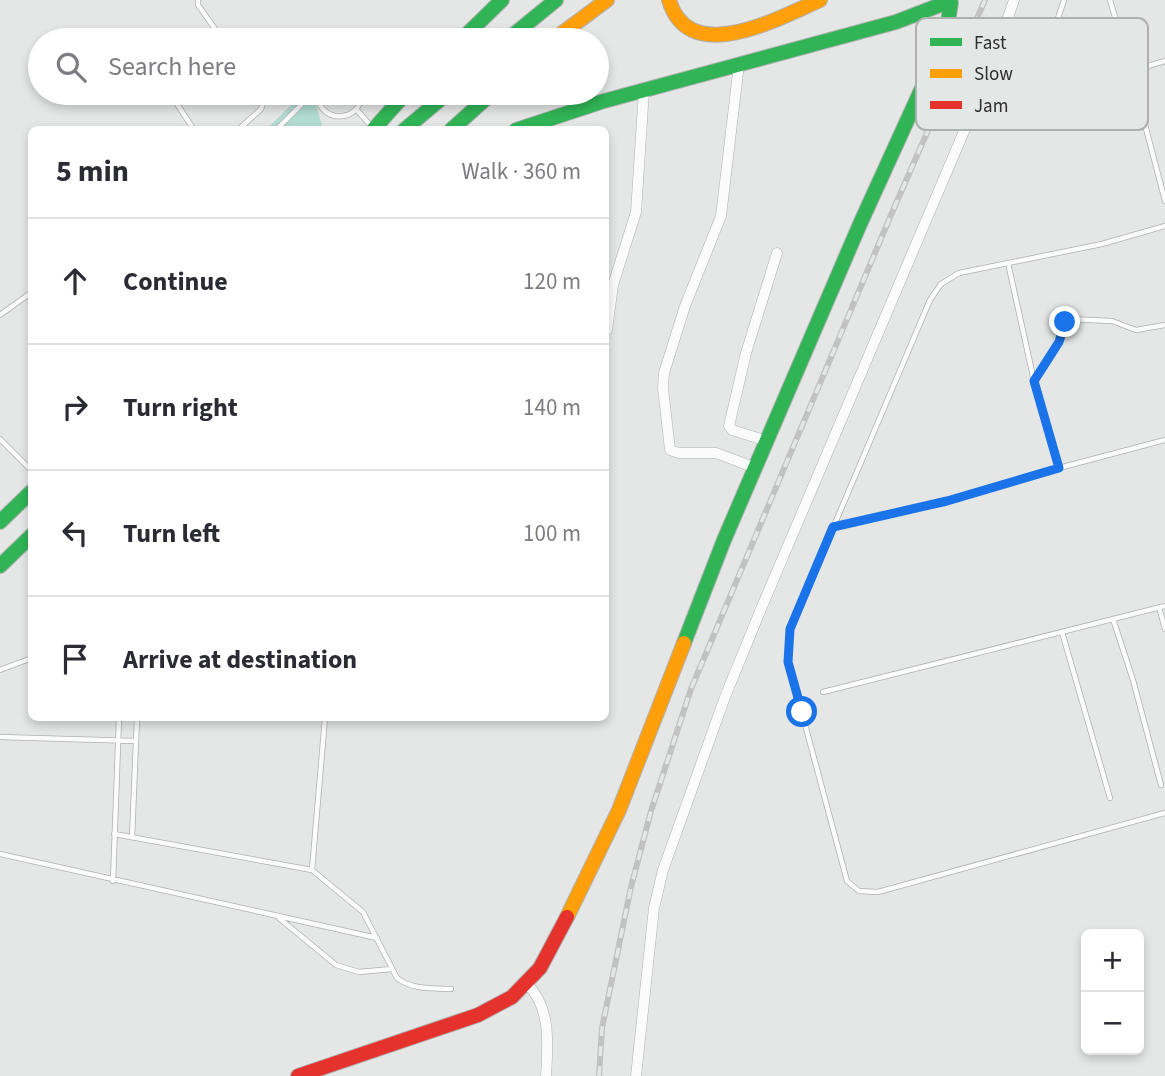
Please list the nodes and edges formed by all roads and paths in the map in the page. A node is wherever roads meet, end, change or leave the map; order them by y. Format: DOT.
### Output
graph roads {
  1 [pos="198,0"];
  2 [pos="502,0"];
  3 [pos="556,0"];
  4 [pos="607,0"];
  5 [pos="669,0"];
  6 [pos="820,0"];
  7 [pos="920,0"];
  8 [pos="1014,0"];
  9 [pos="1064,0"];
  10 [pos="1110,0"];
  11 [pos="952,2"];
  12 [pos="1008,18"];
  13 [pos="1058,18"];
  14 [pos="1115,18"];
  15 [pos="214,28"];
  16 [pos="473,28"];
  17 [pos="522,28"];
  18 [pos="569,28"];
  19 [pos="1165,61"];
  20 [pos="739,64"];
  21 [pos="1148,66"];
  22 [pos="643,90"];
  23 [pos="609,100"];
  24 [pos="916,101"];
  25 [pos="178,105"];
  26 [pos="262,105"];
  27 [pos="302,105"];
  28 [pos="320,105"];
  29 [pos="358,105"];
  30 [pos="396,105"];
  31 [pos="434,105"];
  32 [pos="479,105"];
  33 [pos="591,105"];
  34 [pos="356,109"];
  35 [pos="191,126"];
  36 [pos="242,126"];
  37 [pos="280,126"];
  38 [pos="370,126"];
  39 [pos="376,126"];
  40 [pos="409,126"];
  41 [pos="455,126"];
  42 [pos="527,126"];
  43 [pos="965,130"];
  44 [pos="1146,130"];
  45 [pos="1165,201"];
  46 [pos="1165,226"];
  47 [pos="776,253"];
  48 [pos="1008,263"];
  49 [pos="28,295"];
  50 [pos="0,315"];
  51 [pos="609,315"];
  52 [pos="1165,325"];
  53 [pos="1034,381"];
  54 [pos="1165,440"];
  55 [pos="1,441"];
  56 [pos="767,441"];
  57 [pos="28,467"];
  58 [pos="756,468"];
  59 [pos="1059,468"];
  60 [pos="28,495"];
  61 [pos="0,522"];
  62 [pos="833,527"];
  63 [pos="28,539"];
  64 [pos="28,549"];
  65 [pos="13,553"];
  66 [pos="0,566"];
  67 [pos="1162,607"];
  68 [pos="1113,619"];
  69 [pos="1165,629"];
  70 [pos="1062,632"];
  71 [pos="28,660"];
  72 [pos="0,670"];
  73 [pos="823,692"];
  74 [pos="119,721"];
  75 [pos="137,721"];
  76 [pos="325,721"];
  77 [pos="0,737"];
  78 [pos="118,740"];
  79 [pos="136,741"];
  80 [pos="1161,785"];
  81 [pos="1110,798"];
  82 [pos="1165,813"];
  83 [pos="114,834"];
  84 [pos="132,837"];
  85 [pos="0,855"];
  86 [pos="312,870"];
  87 [pos="113,881"];
  88 [pos="279,917"];
  89 [pos="377,938"];
  90 [pos="392,969"];
  91 [pos="527,984"];
  92 [pos="451,989"];
  93 [pos="298,1076"];
  94 [pos="546,1076"];
  95 [pos="636,1076"];
  1 -- 15 [label="lane"];
  2 -- 16 [label="main road"];
  3 -- 17 [label="main road"];
  4 -- 18 [label="main road"];
  5 -- 6 [label="main road"];
  7 -- 11 [label="street"];
  8 -- 12 [label="street"];
  9 -- 13 [label="lane"];
  10 -- 14 [label="lane"];
  11 -- 20 [label="main road"];
  19 -- 21 [label="lane"];
  20 -- 22 [label="main road"];
  20 -- 58 [label="street"];
  22 -- 23 [label="main road"];
  22 -- 51 [label="street"];
  24 -- 56 [label="main road"];
  25 -- 35 [label="lane"];
  26 -- 36 [label="lane"];
  27 -- 37 [label="lane"];
  28 -- 34 [label="lane"];
  29 -- 34 [label="lane"];
  30 -- 39 [label="main road"];
  31 -- 40 [label="main road"];
  32 -- 41 [label="main road"];
  33 -- 42 [label="main road"];
  34 -- 38 [label="lane"];
  43 -- 95 [label="street"];
  44 -- 45 [label="lane"];
  46 -- 48 [label="lane"];
  47 -- 56 [label="street"];
  48 -- 53 [label="lane"];
  48 -- 62 [label="lane"];
  49 -- 50 [label="lane"];
  52 -- 53 [label="lane"];
  53 -- 59 [label="lane"];
  54 -- 59 [label="lane"];
  55 -- 57 [label="lane"];
  56 -- 58 [label="main road"];
  58 -- 91 [label="main road"];
  59 -- 62 [label="lane"];
  60 -- 61 [label="main road"];
  62 -- 82 [label="lane"];
  63 -- 65 [label="main road"];
  64 -- 65 [label="lane"];
  65 -- 66 [label="main road"];
  67 -- 68 [label="lane"];
  67 -- 69 [label="lane"];
  68 -- 70 [label="lane"];
  68 -- 80 [label="lane"];
  70 -- 73 [label="lane"];
  70 -- 81 [label="lane"];
  71 -- 72 [label="lane"];
  74 -- 78 [label="lane"];
  75 -- 79 [label="lane"];
  76 -- 86 [label="lane"];
  77 -- 78 [label="lane"];
  78 -- 79 [label="lane"];
  78 -- 83 [label="lane"];
  79 -- 84 [label="lane"];
  83 -- 84 [label="lane"];
  83 -- 87 [label="lane"];
  84 -- 86 [label="lane"];
  85 -- 87 [label="lane"];
  86 -- 89 [label="lane"];
  87 -- 88 [label="lane"];
  88 -- 89 [label="lane"];
  88 -- 90 [label="lane"];
  89 -- 90 [label="lane"];
  90 -- 92 [label="lane"];
  91 -- 93 [label="main road"];
  91 -- 94 [label="street"];
}
